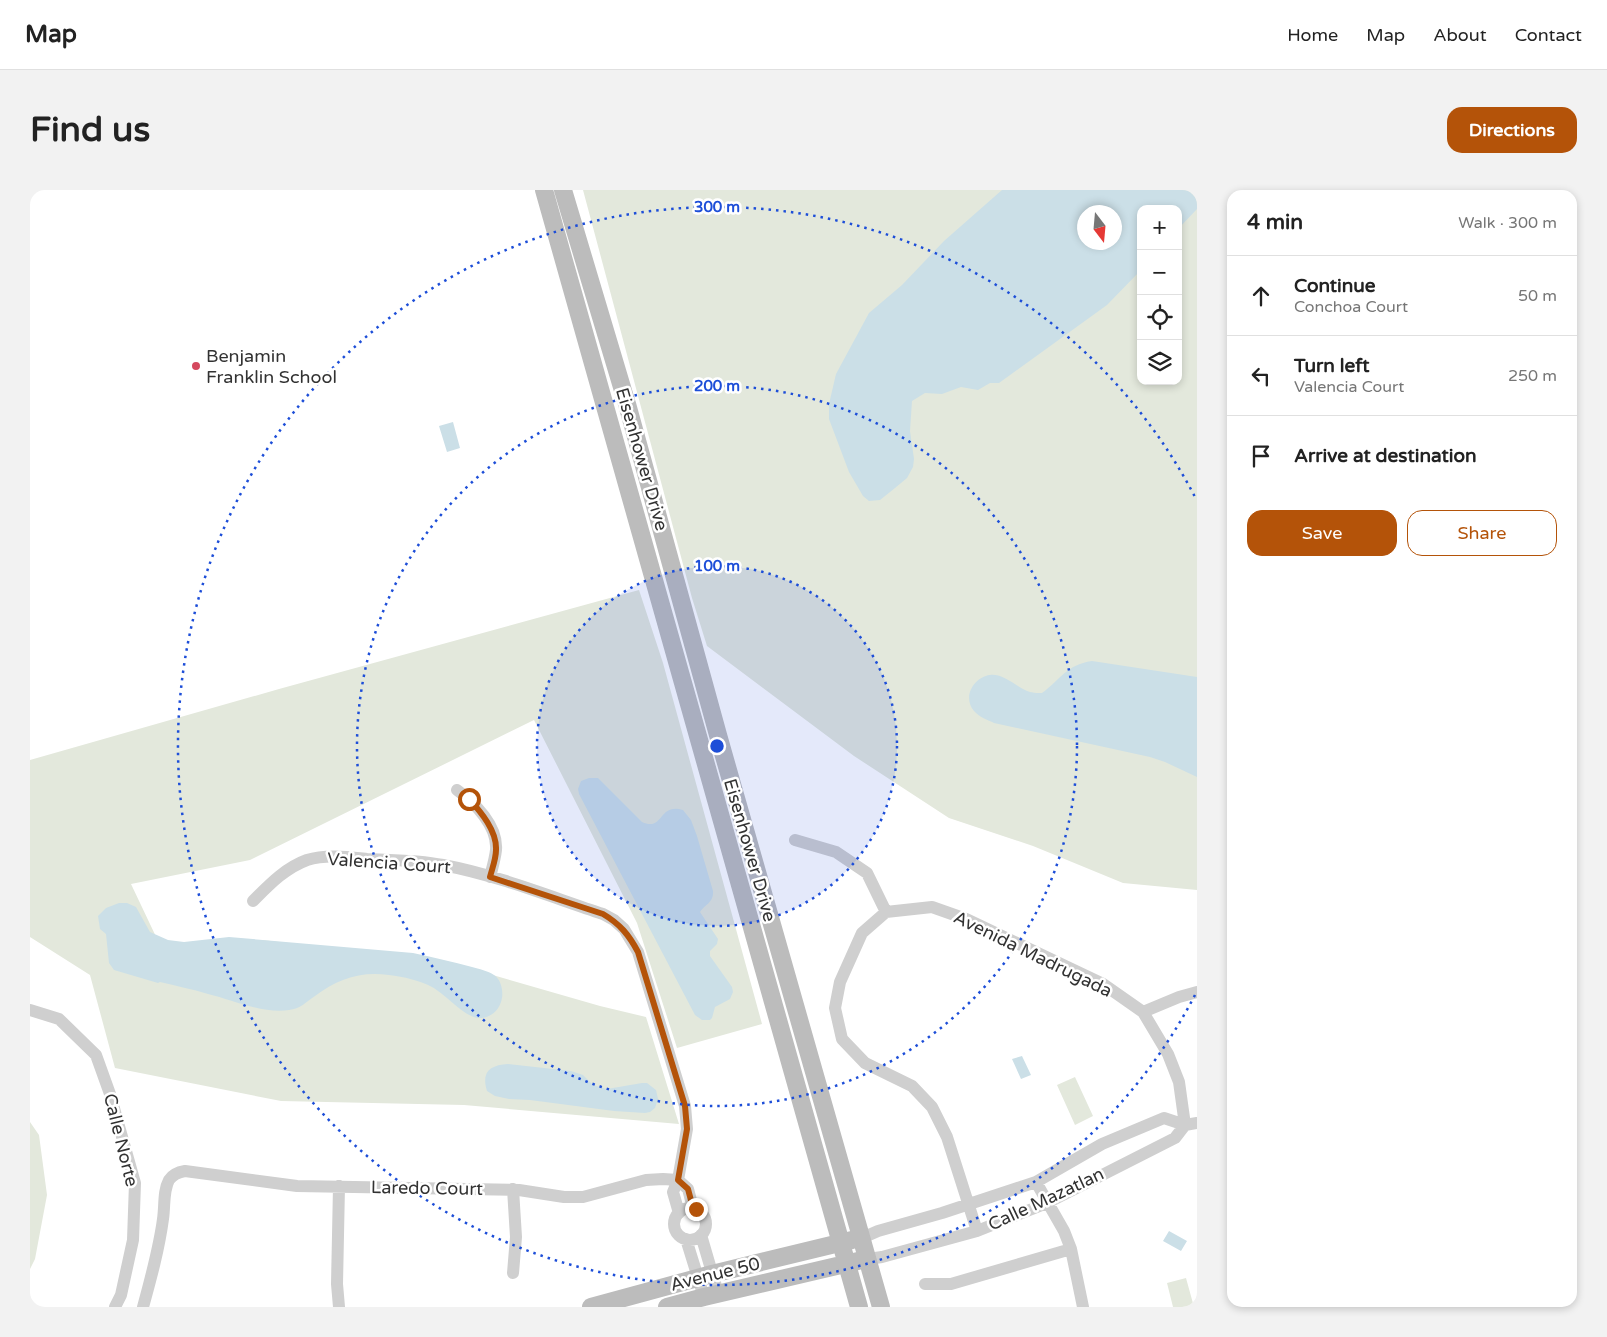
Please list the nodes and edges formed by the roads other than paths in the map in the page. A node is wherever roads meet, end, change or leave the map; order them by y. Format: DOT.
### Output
graph roads {
  1 [pos="544,190"];
  2 [pos="563,190"];
  3 [pos="602,394"];
  4 [pos="643,464"];
  5 [pos="457,790"];
  6 [pos="795,840"];
  7 [pos="490,877"];
  8 [pos="253,901"];
  9 [pos="886,912"];
  10 [pos="1197,992"];
  11 [pos="30,1010"];
  12 [pos="1143,1012"];
  13 [pos="1191,1124"];
  14 [pos="678,1180"];
  15 [pos="1036,1182"];
  16 [pos="340,1186"];
  17 [pos="514,1190"];
  18 [pos="1047,1203"];
  19 [pos="969,1205"];
  20 [pos="693,1208"];
  21 [pos="679,1213"];
  22 [pos="977,1231"];
  23 [pos="701,1235"];
  24 [pos="862,1238"];
  25 [pos="686,1239"];
  26 [pos="840,1243"];
  27 [pos="1071,1249"];
  28 [pos="868,1259"];
  29 [pos="847,1263"];
  30 [pos="513,1273"];
  31 [pos="705,1276"];
  32 [pos="924,1284"];
  33 [pos="711,1295"];
  34 [pos="115,1307"];
  35 [pos="143,1307"];
  36 [pos="339,1307"];
  37 [pos="591,1307"];
  38 [pos="667,1307"];
  39 [pos="860,1307"];
  40 [pos="881,1307"];
  41 [pos="1083,1307"];
  1 -- 3 [label="main road, Eisenhower Drive"];
  2 -- 4 [label="main road, Eisenhower Drive"];
  3 -- 4 [label="main road"];
  3 -- 26 [label="main road, Eisenhower Drive"];
  4 -- 24 [label="main road, Eisenhower Drive"];
  5 -- 7 [label="street"];
  6 -- 9 [label="street"];
  7 -- 8 [label="street, Valencia Court"];
  7 -- 14 [label="street, Valencia Court"];
  9 -- 12 [label="street, Avenida Madrugada"];
  9 -- 19 [label="street"];
  10 -- 12 [label="street"];
  11 -- 34 [label="street, Calle Norte"];
  12 -- 13 [label="street, Avenida Madrugada"];
  13 -- 15 [label="street, Calle Mazatlan"];
  13 -- 18 [label="street, Calle Mazatlan"];
  14 -- 17 [label="street, Laredo Court"];
  14 -- 20 [label="street, Valencia Court"];
  14 -- 21 [label="street, Valencia Court"];
  15 -- 18 [label="street"];
  15 -- 19 [label="street, Calle Mazatlan"];
  16 -- 17 [label="street, Laredo Court"];
  16 -- 35 [label="street, Laredo Court"];
  16 -- 36 [label="street"];
  17 -- 30 [label="street"];
  18 -- 22 [label="street, Calle Mazatlan"];
  18 -- 27 [label="street"];
  19 -- 22 [label="street"];
  19 -- 24 [label="street"];
  20 -- 21 [label="street"];
  20 -- 23 [label="street, Valencia Court"];
  21 -- 25 [label="street, Valencia Court"];
  22 -- 28 [label="street, Calle Mazatlan"];
  23 -- 25 [label="street"];
  23 -- 31 [label="street, Valencia Court"];
  24 -- 26 [label="main road, Avenue 50"];
  24 -- 28 [label="main road, Eisenhower Drive"];
  25 -- 31 [label="street, Valencia Court"];
  26 -- 29 [label="main road, Eisenhower Drive"];
  26 -- 31 [label="main road, Avenue 50"];
  27 -- 32 [label="street"];
  27 -- 41 [label="street"];
  28 -- 29 [label="main road, Avenue 50"];
  28 -- 40 [label="main road, Eisenhower Drive"];
  29 -- 33 [label="main road, Avenue 50"];
  29 -- 39 [label="main road, Eisenhower Drive"];
  31 -- 33 [label="street, Valencia Court"];
  31 -- 37 [label="main road, Avenue 50"];
  33 -- 38 [label="main road, Avenue 50"];
}
